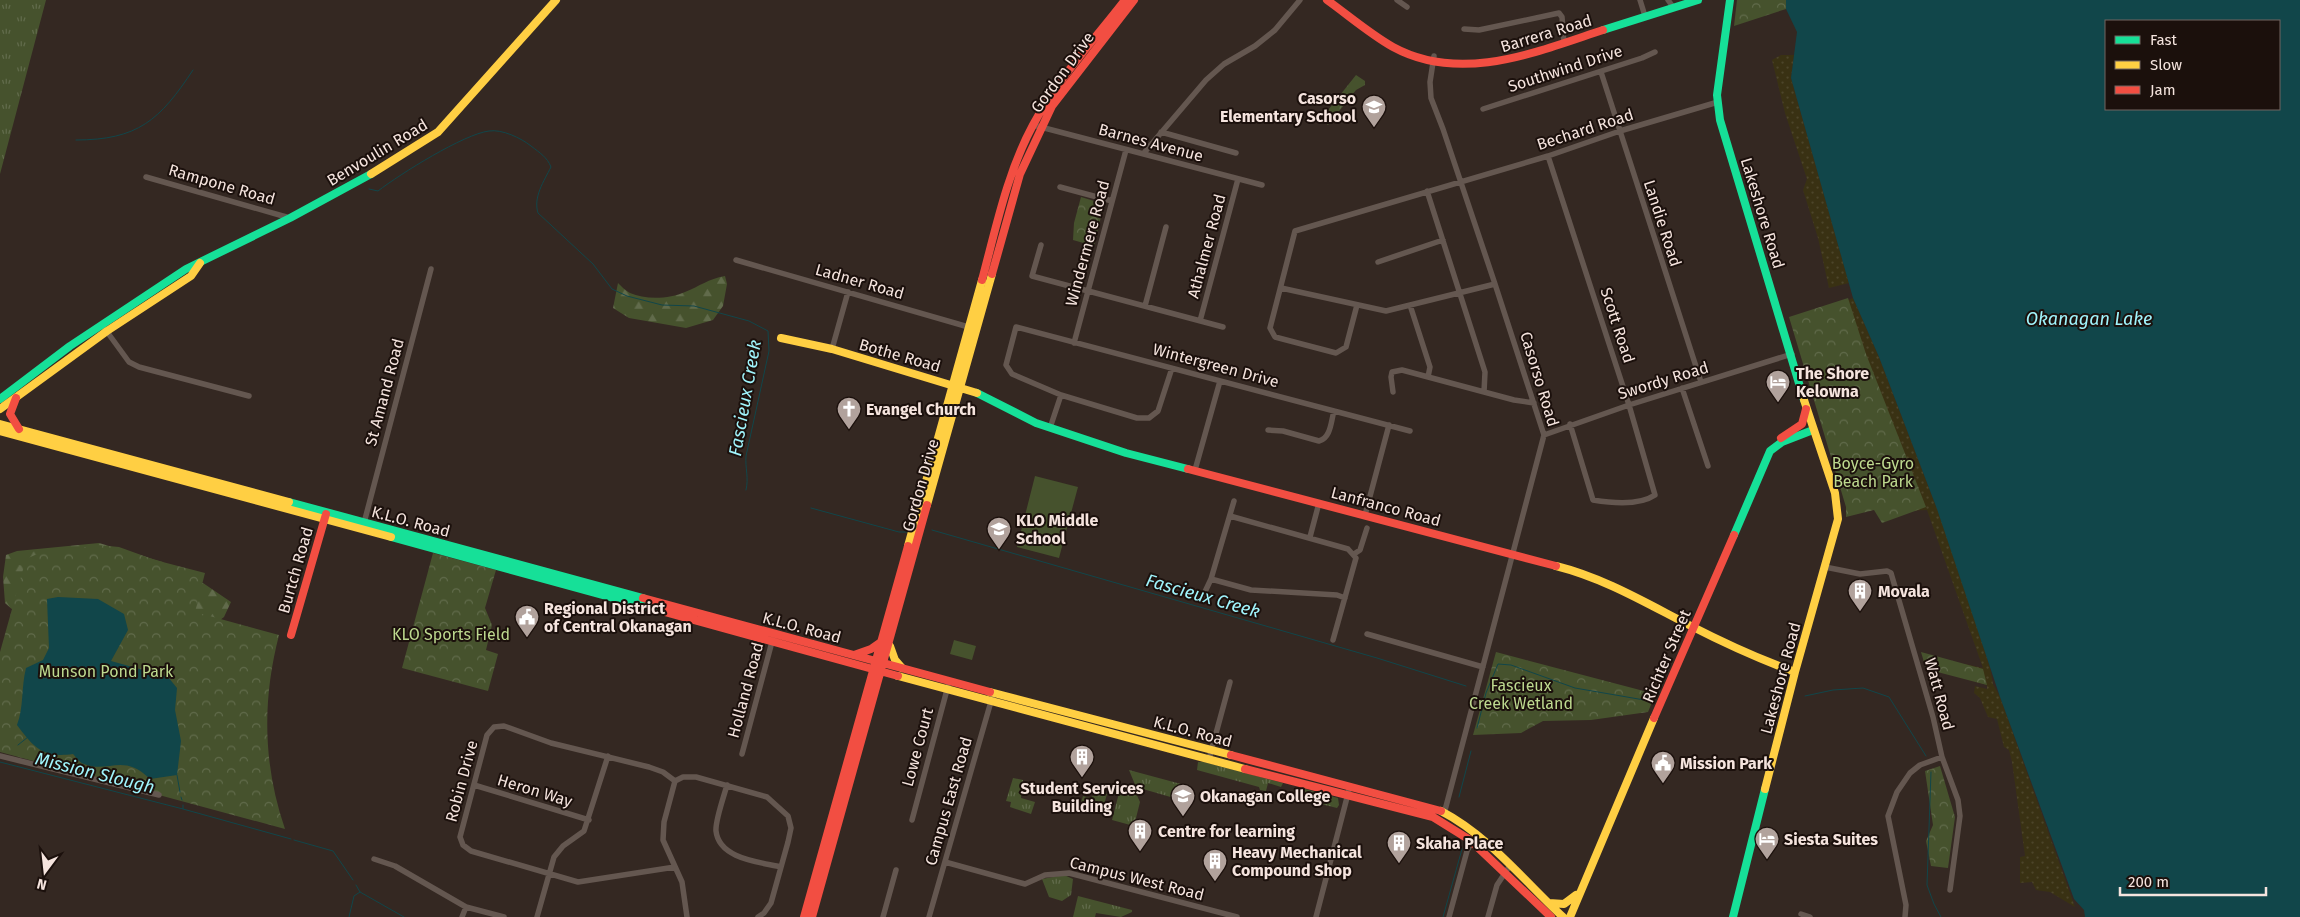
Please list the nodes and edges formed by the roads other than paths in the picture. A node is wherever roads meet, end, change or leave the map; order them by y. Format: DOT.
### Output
graph roads {
  1 [pos="556,0"];
  2 [pos="1125,0"];
  3 [pos="1134,0"];
  4 [pos="1300,0"];
  5 [pos="1327,0"];
  6 [pos="1397,0"];
  7 [pos="1640,0"];
  8 [pos="1668,0"];
  9 [pos="1698,0"];
  10 [pos="1730,0"];
  11 [pos="1689,1"];
  12 [pos="1673,7"];
  13 [pos="1407,8"];
  14 [pos="1645,16"];
  15 [pos="1464,29"];
  16 [pos="1564,43"];
  17 [pos="1655,52"];
  18 [pos="1434,58"];
  19 [pos="1601,72"];
  20 [pos="1718,102"];
  21 [pos="1483,109"];
  22 [pos="1036,126"];
  23 [pos="1161,132"];
  24 [pos="1620,132"];
  25 [pos="1126,150"];
  26 [pos="1236,153"];
  27 [pos="1143,154"];
  28 [pos="1548,156"];
  29 [pos="146,177"];
  30 [pos="1238,179"];
  31 [pos="1461,182"];
  32 [pos="1262,185"];
  33 [pos="1060,187"];
  34 [pos="1427,191"];
  35 [pos="1112,201"];
  36 [pos="290,218"];
  37 [pos="1166,227"];
  38 [pos="1443,240"];
  39 [pos="1041,245"];
  40 [pos="736,260"];
  41 [pos="1378,262"];
  42 [pos="431,269"];
  43 [pos="1495,284"];
  44 [pos="1281,288"];
  45 [pos="1088,291"];
  46 [pos="848,292"];
  47 [pos="1460,292"];
  48 [pos="1357,305"];
  49 [pos="1410,305"];
  50 [pos="1145,306"];
  51 [pos="1200,320"];
  52 [pos="1223,327"];
  53 [pos="105,328"];
  54 [pos="972,328"];
  55 [pos="781,338"];
  56 [pos="1074,343"];
  57 [pos="832,349"];
  58 [pos="1792,354"];
  59 [pos="1172,368"];
  60 [pos="1428,377"];
  61 [pos="1220,381"];
  62 [pos="1701,382"];
  63 [pos="952,384"];
  64 [pos="961,387"];
  65 [pos="1682,388"];
  66 [pos="1393,392"];
  67 [pos="1484,392"];
  68 [pos="1061,395"];
  69 [pos="17,396"];
  70 [pos="248,396"];
  71 [pos="0,399"];
  72 [pos="1534,403"];
  73 [pos="1629,404"];
  74 [pos="1806,406"];
  75 [pos="0,408"];
  76 [pos="1334,410"];
  77 [pos="0,424"];
  78 [pos="1570,424"];
  79 [pos="1389,425"];
  80 [pos="1050,428"];
  81 [pos="19,429"];
  82 [pos="1268,430"];
  83 [pos="1813,430"];
  84 [pos="0,431"];
  85 [pos="1410,431"];
  86 [pos="1544,435"];
  87 [pos="1770,451"];
  88 [pos="1708,466"];
  89 [pos="1194,470"];
  90 [pos="1234,501"];
  91 [pos="1319,503"];
  92 [pos="1365,515"];
  93 [pos="325,516"];
  94 [pos="1230,516"];
  95 [pos="364,523"];
  96 [pos="1366,528"];
  97 [pos="1310,537"];
  98 [pos="1354,554"];
  99 [pos="1514,554"];
  100 [pos="1825,567"];
  101 [pos="1211,579"];
  102 [pos="1203,596"];
  103 [pos="1345,598"];
  104 [pos="1693,626"];
  105 [pos="1367,634"];
  106 [pos="291,636"];
  107 [pos="773,638"];
  108 [pos="1333,640"];
  109 [pos="881,642"];
  110 [pos="890,644"];
  111 [pos="853,659"];
  112 [pos="875,665"];
  113 [pos="883,667"];
  114 [pos="1483,667"];
  115 [pos="902,672"];
  116 [pos="1795,672"];
  117 [pos="1230,682"];
  118 [pos="948,685"];
  119 [pos="877,689"];
  120 [pos="867,691"];
  121 [pos="992,697"];
  122 [pos="1212,750"];
  123 [pos="742,754"];
  124 [pos="0,756"];
  125 [pos="608,756"];
  126 [pos="1942,757"];
  127 [pos="1209,759"];
  128 [pos="675,781"];
  129 [pos="474,785"];
  130 [pos="727,785"];
  131 [pos="1350,786"];
  132 [pos="160,795"];
  133 [pos="1348,795"];
  134 [pos="1442,811"];
  135 [pos="1435,818"];
  136 [pos="589,820"];
  137 [pos="912,820"];
  138 [pos="1472,842"];
  139 [pos="374,860"];
  140 [pos="945,862"];
  141 [pos="675,867"];
  142 [pos="781,867"];
  143 [pos="896,870"];
  144 [pos="1507,870"];
  145 [pos="548,874"];
  146 [pos="1950,890"];
  147 [pos="1578,894"];
  148 [pos="1546,902"];
  149 [pos="466,907"];
  150 [pos="1801,914"];
  151 [pos="462,917"];
  152 [pos="504,917"];
  153 [pos="537,917"];
  154 [pos="688,917"];
  155 [pos="758,917"];
  156 [pos="804,917"];
  157 [pos="812,917"];
  158 [pos="883,917"];
  159 [pos="929,917"];
  160 [pos="1237,917"];
  161 [pos="1316,917"];
  162 [pos="1449,917"];
  163 [pos="1488,917"];
  164 [pos="1551,917"];
  165 [pos="1563,917"];
  166 [pos="1570,917"];
  167 [pos="1732,917"];
  168 [pos="1810,917"];
  169 [pos="1906,917"];
  1 -- 36 [label="main road, Benvoulin Road"];
  2 -- 22 [label="main road, Gordon Drive"];
  3 -- 22 [label="main road, Gordon Drive"];
  4 -- 23 [label="street"];
  5 -- 18 [label="main road"];
  6 -- 13 [label="street"];
  7 -- 14 [label="street"];
  8 -- 12 [label="street"];
  9 -- 11 [label="main road, Barrera Road"];
  10 -- 20 [label="main road, Lakeshore Road"];
  11 -- 12 [label="main road, Barrera Road"];
  12 -- 14 [label="main road, Barrera Road"];
  14 -- 16 [label="main road, Barrera Road"];
  15 -- 16 [label="street"];
  16 -- 18 [label="main road, Barrera Road"];
  17 -- 19 [label="street, Southwind Drive"];
  18 -- 31 [label="street, Casorso Road"];
  19 -- 21 [label="street, Southwind Drive"];
  19 -- 24 [label="street, Landie Road"];
  20 -- 24 [label="street, Bechard Road"];
  20 -- 58 [label="main road, Lakeshore Road"];
  22 -- 25 [label="street, Barnes Avenue"];
  22 -- 54 [label="main road, Gordon Drive"];
  23 -- 26 [label="street"];
  23 -- 27 [label="street"];
  24 -- 28 [label="street, Bechard Road"];
  24 -- 62 [label="street, Landie Road"];
  25 -- 27 [label="street, Barnes Avenue"];
  25 -- 35 [label="street, Windermere Road"];
  27 -- 30 [label="street, Barnes Avenue"];
  28 -- 31 [label="street, Bechard Road"];
  28 -- 73 [label="street, Scott Road"];
  29 -- 36 [label="street, Rampone Road"];
  30 -- 32 [label="street, Barnes Avenue"];
  30 -- 51 [label="street, Athalmer Road"];
  31 -- 34 [label="street, Bechard Road"];
  31 -- 43 [label="street, Casorso Road"];
  33 -- 35 [label="street"];
  34 -- 38 [label="street"];
  34 -- 44 [label="street, Bechard Road"];
  35 -- 45 [label="street, Windermere Road"];
  36 -- 53 [label="main road, Benvoulin Road"];
  37 -- 50 [label="street"];
  38 -- 41 [label="street"];
  38 -- 47 [label="street"];
  39 -- 45 [label="street"];
  40 -- 46 [label="street, Ladner Road"];
  42 -- 95 [label="street, St Amand Road"];
  43 -- 47 [label="street"];
  43 -- 72 [label="street, Casorso Road"];
  44 -- 48 [label="street"];
  44 -- 48 [label="street"];
  45 -- 50 [label="street"];
  45 -- 56 [label="street, Windermere Road"];
  46 -- 54 [label="street, Ladner Road"];
  46 -- 57 [label="street"];
  47 -- 49 [label="street"];
  47 -- 67 [label="street"];
  48 -- 49 [label="street"];
  49 -- 60 [label="street"];
  50 -- 51 [label="street"];
  51 -- 52 [label="street"];
  53 -- 69 [label="main road, Benvoulin Road"];
  53 -- 70 [label="street"];
  53 -- 71 [label="main road, Benvoulin Road"];
  54 -- 63 [label="main road, Gordon Drive"];
  54 -- 64 [label="main road, Gordon Drive"];
  55 -- 57 [label="main road, Bothe Road"];
  56 -- 59 [label="street, Wintergreen Drive"];
  56 -- 68 [label="street, Wintergreen Drive"];
  57 -- 63 [label="main road, Bothe Road"];
  58 -- 62 [label="street, Swordy Road"];
  58 -- 74 [label="main road, Lakeshore Road"];
  59 -- 61 [label="street, Wintergreen Drive"];
  59 -- 68 [label="street"];
  60 -- 66 [label="street"];
  60 -- 67 [label="street"];
  61 -- 76 [label="street, Wintergreen Drive"];
  61 -- 89 [label="street"];
  62 -- 65 [label="street, Swordy Road"];
  63 -- 64 [label="main road, Bothe Road"];
  63 -- 109 [label="main road, Gordon Drive"];
  64 -- 80 [label="main road, Lanfranco Road"];
  64 -- 110 [label="main road, Gordon Drive"];
  65 -- 73 [label="street, Swordy Road"];
  65 -- 88 [label="street"];
  67 -- 72 [label="street"];
  68 -- 80 [label="street"];
  69 -- 75 [label="main road, Benvoulin Road"];
  69 -- 81 [label="main road"];
  72 -- 86 [label="street, Casorso Road"];
  73 -- 78 [label="street, Swordy Road"];
  73 -- 78 [label="street, Scott Road"];
  74 -- 83 [label="main road, Lakeshore Road"];
  74 -- 87 [label="main road"];
  76 -- 79 [label="street, Wintergreen Drive"];
  76 -- 82 [label="street"];
  77 -- 81 [label="main road, K.L.O. Road"];
  78 -- 86 [label="street, Swordy Road"];
  79 -- 85 [label="street, Wintergreen Drive"];
  79 -- 92 [label="street"];
  80 -- 89 [label="main road, Lanfranco Road"];
  81 -- 93 [label="main road, K.L.O. Road"];
  83 -- 87 [label="main road"];
  83 -- 100 [label="main road, Lakeshore Road"];
  84 -- 93 [label="main road, K.L.O. Road"];
  86 -- 99 [label="street, Casorso Road"];
  87 -- 104 [label="main road, Richter Street"];
  89 -- 91 [label="main road, Lanfranco Road"];
  90 -- 94 [label="street"];
  91 -- 92 [label="main road, Lanfranco Road"];
  91 -- 97 [label="street"];
  92 -- 99 [label="main road, Lanfranco Road"];
  93 -- 95 [label="main road, K.L.O. Road"];
  93 -- 106 [label="main road, Burtch Road"];
  93 -- 107 [label="main road, K.L.O. Road"];
  94 -- 97 [label="street"];
  94 -- 101 [label="street"];
  95 -- 107 [label="main road, K.L.O. Road"];
  96 -- 98 [label="street"];
  97 -- 98 [label="street"];
  98 -- 103 [label="street"];
  99 -- 104 [label="main road, Lanfranco Road"];
  99 -- 114 [label="street, Casorso Road"];
  100 -- 116 [label="main road, Lakeshore Road"];
  100 -- 126 [label="street, Watt Road"];
  101 -- 102 [label="street"];
  101 -- 103 [label="street"];
  103 -- 108 [label="street"];
  104 -- 116 [label="main road, Lanfranco Road"];
  104 -- 147 [label="main road, Richter Street"];
  105 -- 114 [label="street"];
  107 -- 111 [label="main road, K.L.O. Road"];
  107 -- 123 [label="street, Holland Road"];
  109 -- 111 [label="main road"];
  109 -- 112 [label="main road, Gordon Drive"];
  110 -- 113 [label="main road, Gordon Drive"];
  110 -- 115 [label="main road"];
  111 -- 112 [label="main road, K.L.O. Road"];
  111 -- 120 [label="main road"];
  112 -- 113 [label="main road, K.L.O. Road"];
  112 -- 120 [label="main road, Gordon Drive"];
  113 -- 115 [label="main road, K.L.O. Road"];
  113 -- 119 [label="main road, Gordon Drive"];
  114 -- 134 [label="street, Casorso Road"];
  115 -- 118 [label="main road, K.L.O. Road"];
  115 -- 119 [label="main road"];
  116 -- 167 [label="main road, Lakeshore Road"];
  117 -- 122 [label="street"];
  118 -- 121 [label="main road, K.L.O. Road"];
  118 -- 137 [label="street, Lowe Court"];
  119 -- 157 [label="main road, Gordon Drive"];
  120 -- 156 [label="main road, Gordon Drive"];
  121 -- 122 [label="main road, K.L.O. Road"];
  121 -- 127 [label="main road, K.L.O. Road"];
  121 -- 140 [label="street, Campus East Road"];
  122 -- 127 [label="street"];
  122 -- 131 [label="main road, K.L.O. Road"];
  124 -- 132 [label="street"];
  125 -- 128 [label="street, Robin Drive"];
  125 -- 129 [label="street, Robin Drive"];
  125 -- 136 [label="street"];
  126 -- 146 [label="street, Watt Road"];
  126 -- 169 [label="street"];
  127 -- 133 [label="main road, K.L.O. Road"];
  128 -- 130 [label="street"];
  128 -- 141 [label="street"];
  129 -- 136 [label="street, Heron Way"];
  129 -- 145 [label="street, Robin Drive"];
  130 -- 142 [label="street"];
  130 -- 142 [label="street"];
  131 -- 133 [label="street"];
  131 -- 134 [label="main road, K.L.O. Road"];
  133 -- 135 [label="main road, K.L.O. Road"];
  133 -- 161 [label="street"];
  134 -- 135 [label="street"];
  134 -- 144 [label="main road, K.L.O. Road"];
  135 -- 138 [label="main road, K.L.O. Road"];
  136 -- 145 [label="street"];
  138 -- 144 [label="main road, K.L.O. Road"];
  138 -- 162 [label="street"];
  139 -- 149 [label="street"];
  140 -- 159 [label="street, Campus East Road"];
  140 -- 160 [label="street, Campus West Road"];
  141 -- 145 [label="street, Robin Drive"];
  141 -- 154 [label="street"];
  142 -- 155 [label="street"];
  143 -- 158 [label="street"];
  144 -- 148 [label="main road, K.L.O. Road"];
  144 -- 163 [label="street"];
  144 -- 164 [label="main road, K.L.O. Road"];
  145 -- 153 [label="street"];
  147 -- 148 [label="main road"];
  147 -- 166 [label="main road, Richter Street"];
  148 -- 165 [label="main road, K.L.O. Road"];
  149 -- 151 [label="street"];
  149 -- 152 [label="street"];
  150 -- 168 [label="street"];
}
